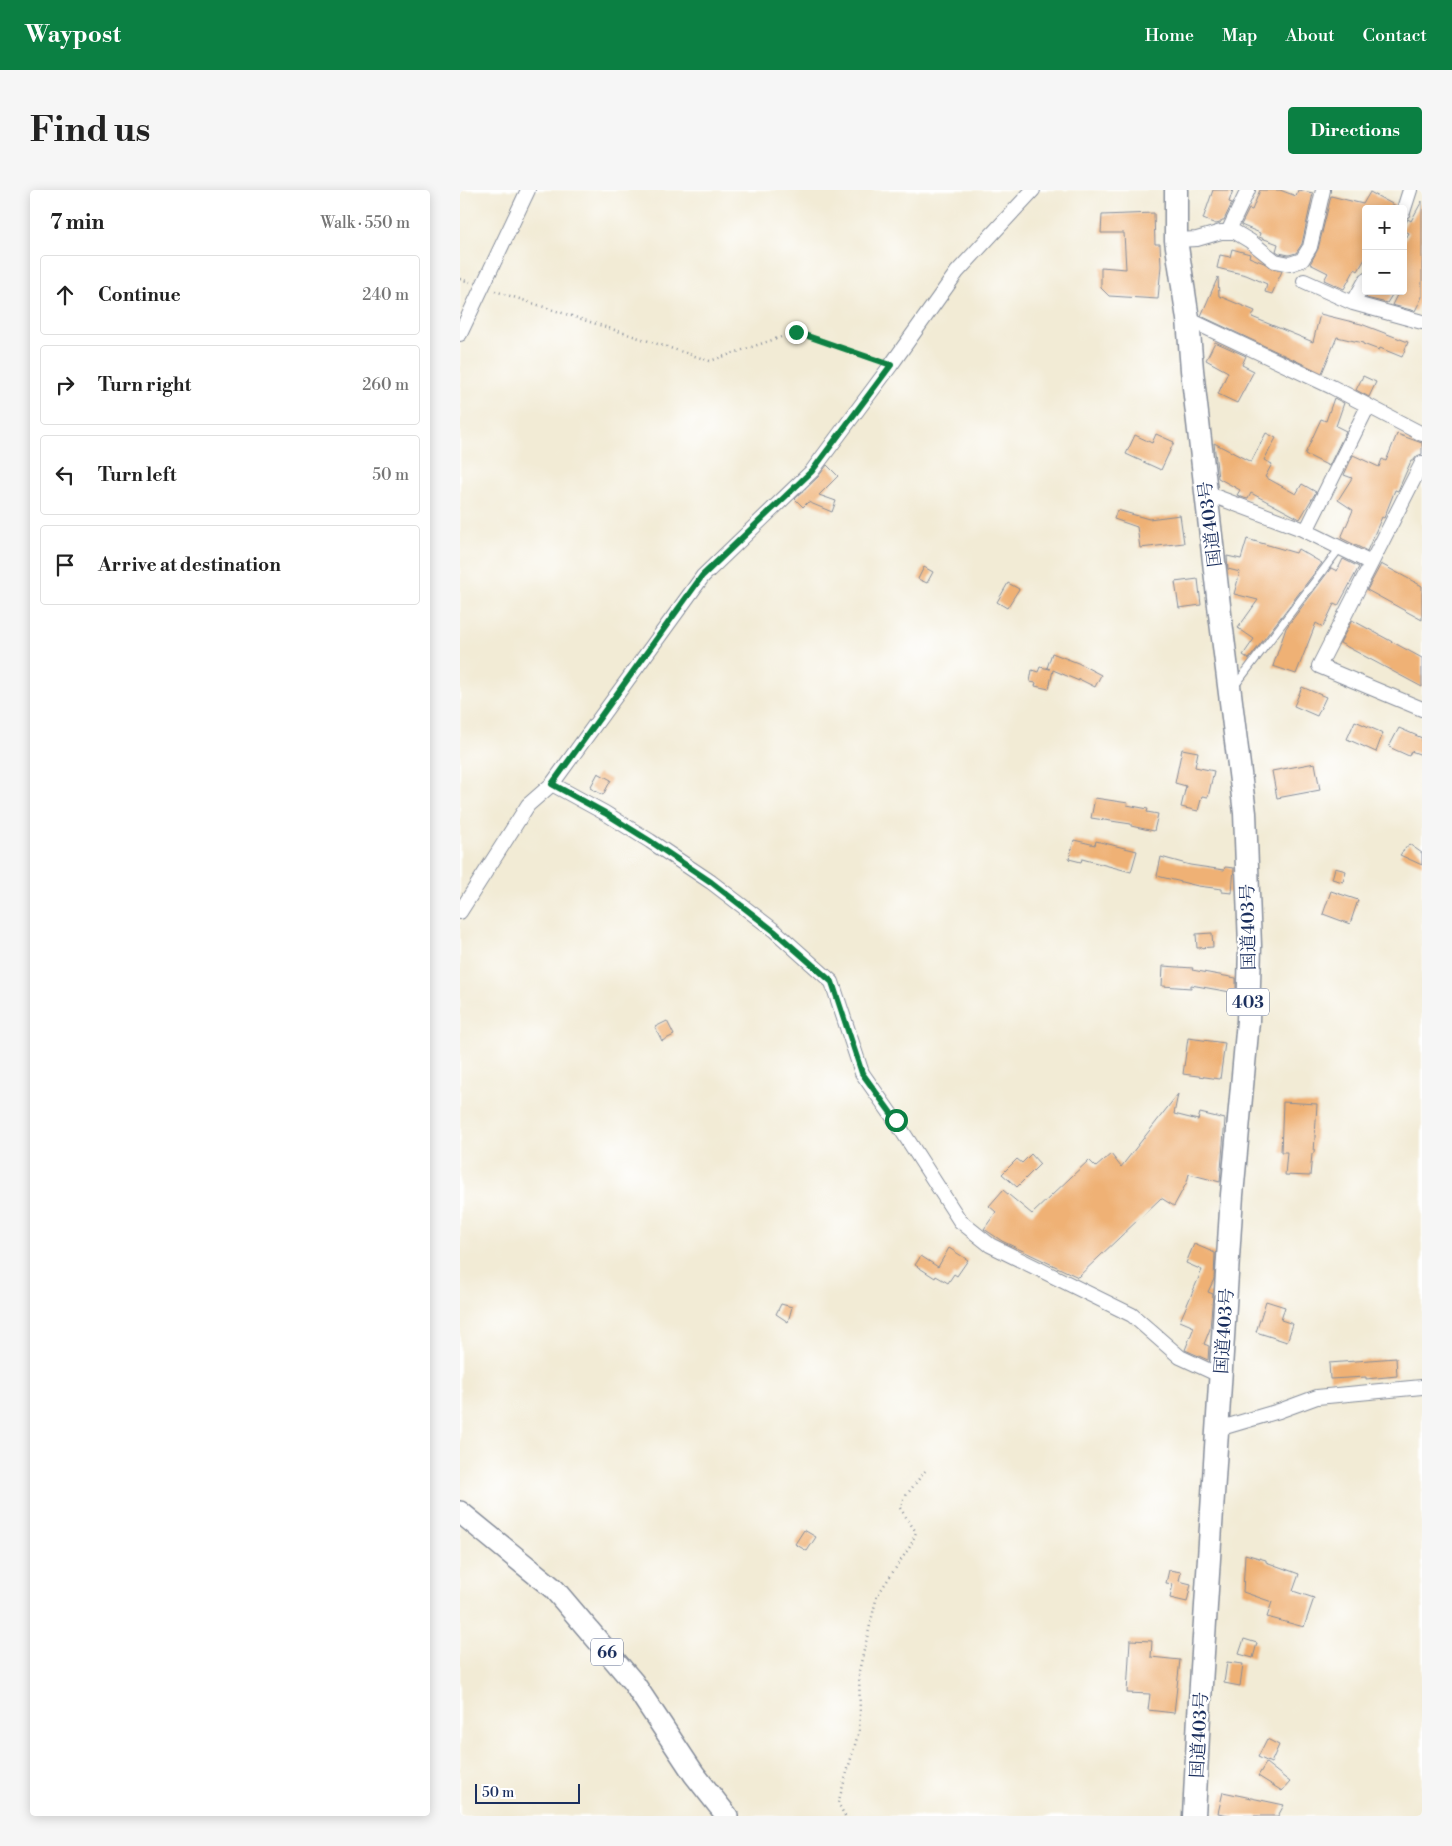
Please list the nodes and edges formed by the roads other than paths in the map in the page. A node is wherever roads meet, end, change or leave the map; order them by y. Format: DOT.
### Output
graph roads {
  1 [pos="528,190"];
  2 [pos="1033,190"];
  3 [pos="1176,190"];
  4 [pos="1248,190"];
  5 [pos="1324,190"];
  6 [pos="1410,190"];
  7 [pos="1405,205"];
  8 [pos="1228,232"];
  9 [pos="1176,240"];
  10 [pos="1304,282"];
  11 [pos="1362,287"];
  12 [pos="1353,303"];
  13 [pos="1188,319"];
  14 [pos="1422,322"];
  15 [pos="460,334"];
  16 [pos="1368,406"];
  17 [pos="1422,434"];
  18 [pos="1422,463"];
  19 [pos="1206,493"];
  20 [pos="1306,531"];
  21 [pos="1340,548"];
  22 [pos="1371,563"];
  23 [pos="1229,693"];
  24 [pos="1422,709"];
  25 [pos="552,784"];
  26 [pos="460,912"];
  27 [pos="1221,1376"];
  28 [pos="1422,1387"];
  29 [pos="1218,1429"];
  30 [pos="460,1512"];
  31 [pos="727,1816"];
  32 [pos="1194,1816"];
  1 -- 15 [label="street"];
  2 -- 25 [label="street"];
  3 -- 9 [label="highway, 国道403号 / 403"];
  4 -- 8 [label="street"];
  5 -- 8 [label="street"];
  6 -- 7 [label="street"];
  8 -- 9 [label="street"];
  9 -- 13 [label="highway, 国道403号 / 403"];
  10 -- 12 [label="street"];
  11 -- 12 [label="street"];
  12 -- 14 [label="street"];
  13 -- 16 [label="street"];
  13 -- 19 [label="highway, 国道403号 / 403"];
  16 -- 17 [label="street"];
  16 -- 20 [label="street"];
  18 -- 22 [label="street"];
  19 -- 20 [label="street"];
  19 -- 23 [label="highway, 国道403号 / 403"];
  20 -- 21 [label="street"];
  21 -- 22 [label="street"];
  21 -- 23 [label="lane"];
  22 -- 24 [label="street"];
  23 -- 27 [label="highway, 国道403号 / 403"];
  25 -- 26 [label="street"];
  25 -- 27 [label="street"];
  27 -- 29 [label="highway, 国道403号 / 403"];
  28 -- 29 [label="street"];
  29 -- 32 [label="highway, 国道403号 / 403"];
  30 -- 31 [label="main road, 66"];
}
